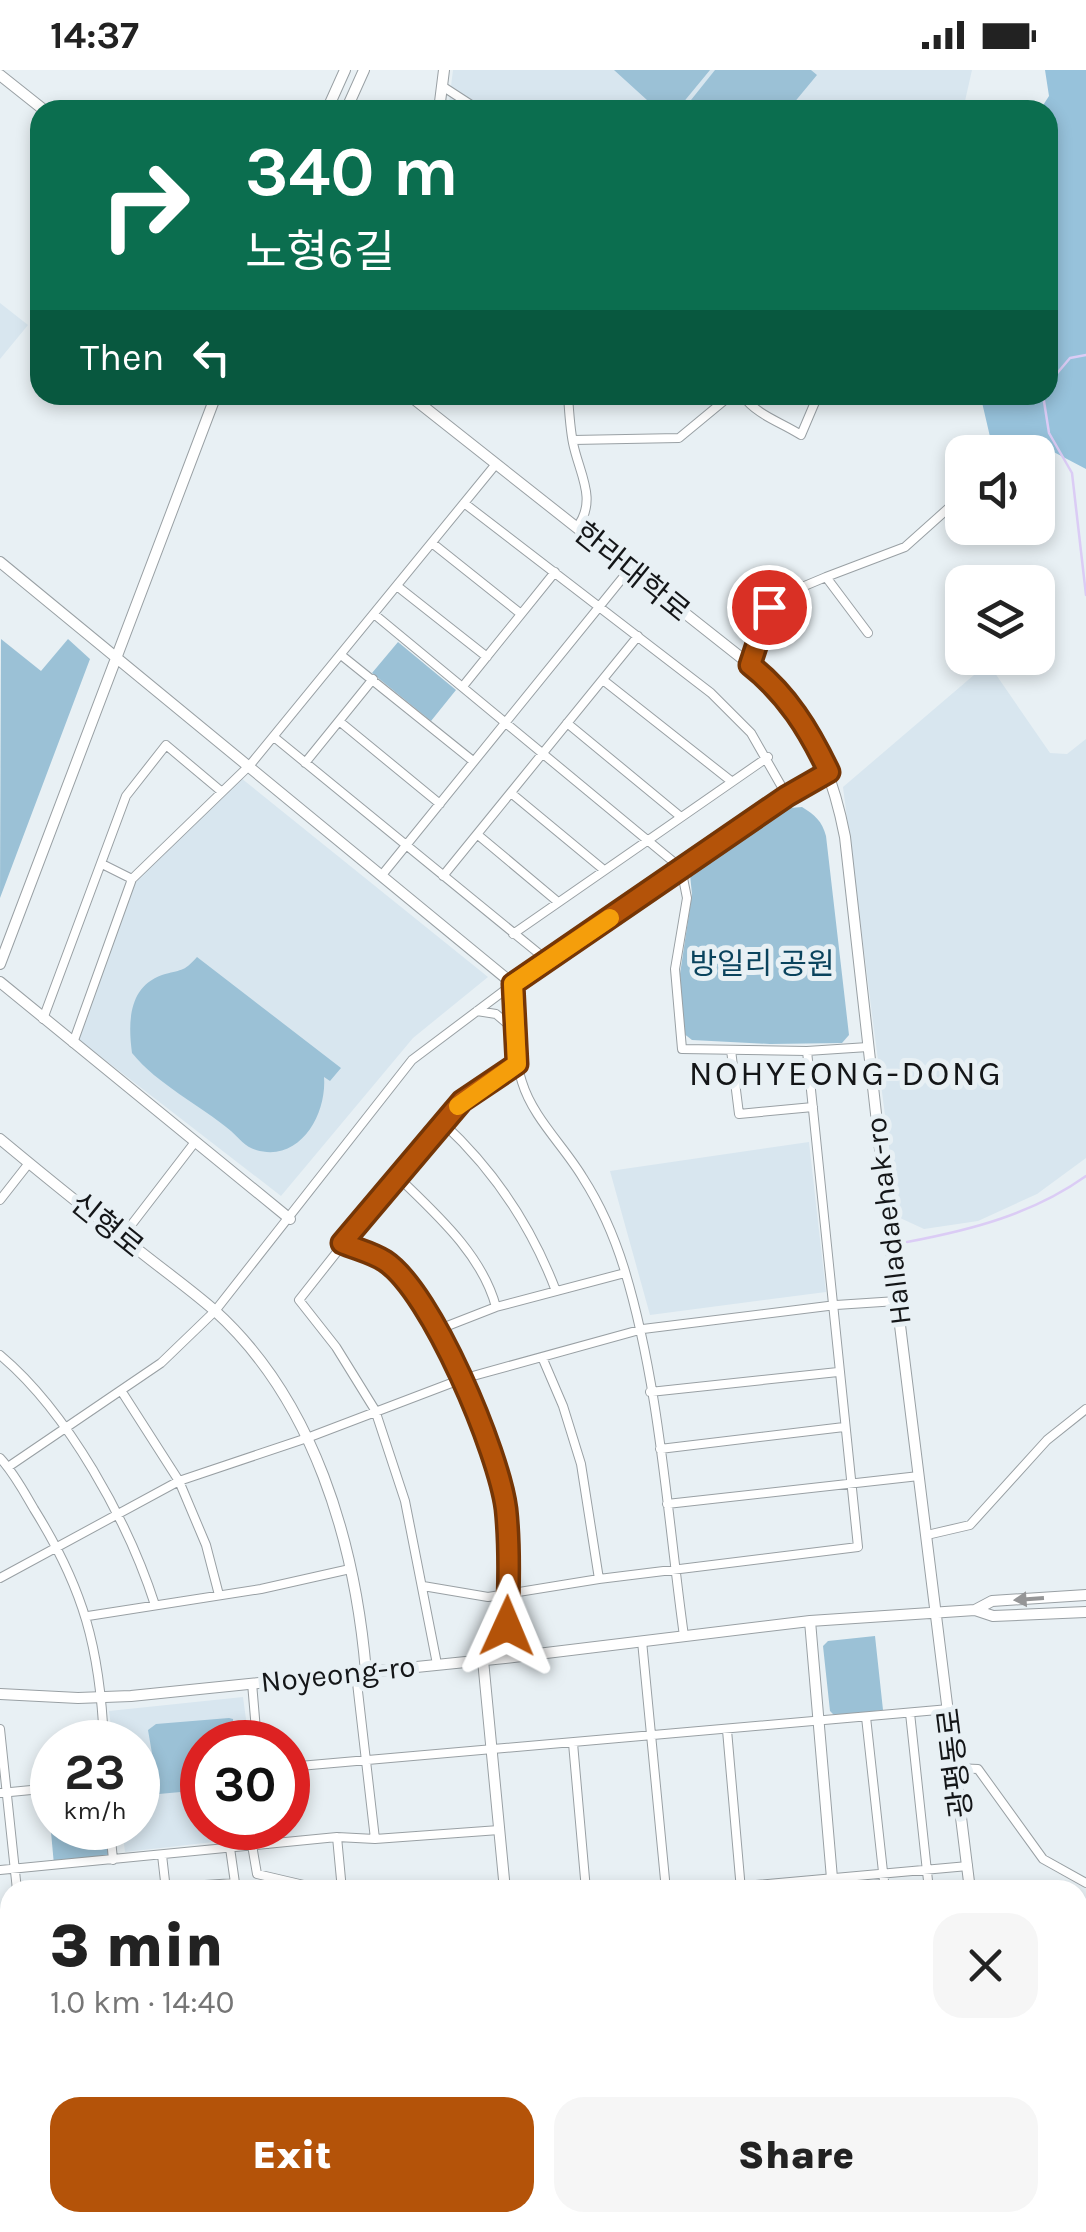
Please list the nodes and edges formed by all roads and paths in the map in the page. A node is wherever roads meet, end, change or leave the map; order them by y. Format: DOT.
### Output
graph roads {
  1 [pos="346,70"];
  2 [pos="364,70"];
  3 [pos="444,70"];
  4 [pos="0,72"];
  5 [pos="442,86"];
  6 [pos="32,100"];
  7 [pos="332,100"];
  8 [pos="350,100"];
  9 [pos="440,100"];
  10 [pos="464,100"];
  11 [pos="212,405"];
  12 [pos="422,405"];
  13 [pos="569,405"];
  14 [pos="719,405"];
  15 [pos="750,405"];
  16 [pos="814,405"];
  17 [pos="573,440"];
  18 [pos="496,464"];
  19 [pos="464,503"];
  20 [pos="945,511"];
  21 [pos="577,528"];
  22 [pos="432,543"];
  23 [pos="0,562"];
  24 [pos="629,570"];
  25 [pos="556,572"];
  26 [pos="826,577"];
  27 [pos="397,586"];
  28 [pos="599,607"];
  29 [pos="374,614"];
  30 [pos="521,614"];
  31 [pos="868,633"];
  32 [pos="638,636"];
  33 [pos="341,654"];
  34 [pos="118,656"];
  35 [pos="487,657"];
  36 [pos="750,665"];
  37 [pos="373,679"];
  38 [pos="603,680"];
  39 [pos="464,686"];
  40 [pos="339,721"];
  41 [pos="507,721"];
  42 [pos="567,723"];
  43 [pos="274,738"];
  44 [pos="544,751"];
  45 [pos="768,757"];
  46 [pos="473,761"];
  47 [pos="305,762"];
  48 [pos="250,765"];
  49 [pos="829,772"];
  50 [pos="731,781"];
  51 [pos="222,792"];
  52 [pos="511,793"];
  53 [pos="787,796"];
  54 [pos="440,804"];
  55 [pos="681,817"];
  56 [pos="478,835"];
  57 [pos="649,839"];
  58 [pos="407,846"];
  59 [pos="102,864"];
  60 [pos="681,868"];
  61 [pos="604,870"];
  62 [pos="382,875"];
  63 [pos="443,876"];
  64 [pos="132,878"];
  65 [pos="558,902"];
  66 [pos="513,934"];
  67 [pos="548,961"];
  68 [pos="0,964"];
  69 [pos="0,982"];
  70 [pos="513,984"];
  71 [pos="477,1010"];
  72 [pos="44,1019"];
  73 [pos="516,1031"];
  74 [pos="73,1043"];
  75 [pos="868,1047"];
  76 [pos="731,1050"];
  77 [pos="807,1052"];
  78 [pos="517,1064"];
  79 [pos="813,1107"];
  80 [pos="443,1124"];
  81 [pos="0,1139"];
  82 [pos="195,1142"];
  83 [pos="29,1163"];
  84 [pos="397,1176"];
  85 [pos="0,1200"];
  86 [pos="290,1219"];
  87 [pos="122,1237"];
  88 [pos="342,1243"];
  89 [pos="625,1273"];
  90 [pos="556,1290"];
  91 [pos="897,1301"];
  92 [pos="832,1305"];
  93 [pos="496,1307"];
  94 [pos="215,1311"];
  95 [pos="437,1330"];
  96 [pos="640,1330"];
  97 [pos="0,1355"];
  98 [pos="542,1357"];
  99 [pos="838,1372"];
  100 [pos="462,1378"];
  101 [pos="122,1392"];
  102 [pos="650,1392"];
  103 [pos="1086,1409"];
  104 [pos="376,1410"];
  105 [pos="844,1427"];
  106 [pos="66,1428"];
  107 [pos="307,1438"];
  108 [pos="660,1449"];
  109 [pos="0,1458"];
  110 [pos="8,1467"];
  111 [pos="919,1476"];
  112 [pos="179,1481"];
  113 [pos="851,1484"];
  114 [pos="666,1504"];
  115 [pos="119,1514"];
  116 [pos="927,1535"];
  117 [pos="58,1547"];
  118 [pos="350,1569"];
  119 [pos="675,1569"];
  120 [pos="0,1577"];
  121 [pos="600,1579"];
  122 [pos="424,1586"];
  123 [pos="508,1593"];
  124 [pos="219,1594"];
  125 [pos="1086,1594"];
  126 [pos="155,1605"];
  127 [pos="975,1610"];
  128 [pos="938,1611"];
  129 [pos="1086,1612"];
  130 [pos="88,1616"];
  131 [pos="810,1621"];
  132 [pos="684,1636"];
  133 [pos="642,1642"];
  134 [pos="505,1658"];
  135 [pos="483,1660"];
  136 [pos="436,1664"];
  137 [pos="361,1673"];
  138 [pos="252,1683"];
  139 [pos="0,1694"];
  140 [pos="102,1698"];
  141 [pos="949,1709"];
  142 [pos="910,1713"];
  143 [pos="866,1718"];
  144 [pos="103,1720"];
  145 [pos="255,1720"];
  146 [pos="818,1722"];
  147 [pos="0,1729"];
  148 [pos="728,1730"];
  149 [pos="650,1736"];
  150 [pos="573,1743"];
  151 [pos="492,1750"];
  152 [pos="366,1760"];
  153 [pos="310,1765"];
  154 [pos="956,1768"];
  155 [pos="30,1790"];
  156 [pos="3,1793"];
  157 [pos="500,1830"];
  158 [pos="338,1837"];
  159 [pos="375,1839"];
  160 [pos="310,1840"];
  161 [pos="113,1850"];
  162 [pos="211,1850"];
  163 [pos="230,1850"];
  164 [pos="253,1850"];
  165 [pos="162,1855"];
  166 [pos="114,1860"];
  167 [pos="968,1866"];
  168 [pos="14,1868"];
  169 [pos="0,1870"];
  170 [pos="926,1870"];
  171 [pos="884,1874"];
  172 [pos="15,1880"];
  173 [pos="165,1880"];
  174 [pos="235,1880"];
  175 [pos="273,1880"];
  176 [pos="341,1880"];
  177 [pos="504,1880"];
  178 [pos="585,1880"];
  179 [pos="665,1880"];
  180 [pos="740,1880"];
  181 [pos="833,1880"];
  182 [pos="853,1880"];
  183 [pos="884,1880"];
  184 [pos="928,1880"];
  185 [pos="969,1880"];
  186 [pos="1080,1880"];
  1 -- 7 [label="main road"];
  2 -- 8 [label="main road"];
  3 -- 5 [label="main road"];
  4 -- 6 [label="main road"];
  5 -- 9 [label="main road"];
  5 -- 10 [label="street"];
  11 -- 34 [label="main road"];
  12 -- 18 [label="main road, 한라대학로"];
  13 -- 17 [label="street"];
  14 -- 17 [label="street"];
  15 -- 16 [label="street"];
  17 -- 21 [label="street"];
  18 -- 19 [label="street"];
  18 -- 21 [label="main road, 한라대학로"];
  19 -- 22 [label="street"];
  19 -- 25 [label="street"];
  20 -- 26 [label="street"];
  21 -- 24 [label="main road, 한라대학로"];
  22 -- 27 [label="street"];
  22 -- 30 [label="street"];
  23 -- 34 [label="main road"];
  24 -- 28 [label="street"];
  24 -- 36 [label="main road, 한라대학로"];
  25 -- 28 [label="street"];
  25 -- 30 [label="street"];
  26 -- 31 [label="street"];
  26 -- 36 [label="street"];
  27 -- 29 [label="street"];
  27 -- 35 [label="street"];
  28 -- 32 [label="street"];
  28 -- 41 [label="street"];
  29 -- 33 [label="street"];
  29 -- 39 [label="street"];
  30 -- 35 [label="street"];
  32 -- 38 [label="street"];
  32 -- 45 [label="street"];
  33 -- 37 [label="street"];
  33 -- 43 [label="street"];
  34 -- 48 [label="main road"];
  34 -- 68 [label="main road"];
  35 -- 39 [label="street"];
  36 -- 49 [label="main road, 한라대학로"];
  37 -- 40 [label="street"];
  37 -- 46 [label="street"];
  38 -- 42 [label="street"];
  38 -- 50 [label="street"];
  39 -- 41 [label="street"];
  40 -- 47 [label="street"];
  40 -- 54 [label="street"];
  41 -- 44 [label="street"];
  41 -- 46 [label="street"];
  42 -- 44 [label="street"];
  42 -- 55 [label="street"];
  43 -- 47 [label="street"];
  43 -- 48 [label="street"];
  44 -- 52 [label="street"];
  44 -- 57 [label="street"];
  45 -- 50 [label="street"];
  45 -- 53 [label="street"];
  46 -- 54 [label="street"];
  47 -- 58 [label="street"];
  48 -- 51 [label="street"];
  48 -- 62 [label="main road"];
  49 -- 53 [label="street"];
  49 -- 75 [label="main road, Halladaehak-ro"];
  50 -- 55 [label="street"];
  51 -- 59 [label="street"];
  51 -- 64 [label="street"];
  52 -- 56 [label="street"];
  52 -- 61 [label="street"];
  53 -- 60 [label="street"];
  54 -- 58 [label="street"];
  55 -- 57 [label="street"];
  56 -- 63 [label="street"];
  56 -- 65 [label="street"];
  57 -- 60 [label="street"];
  57 -- 61 [label="street"];
  58 -- 62 [label="street"];
  58 -- 63 [label="street"];
  59 -- 64 [label="street"];
  59 -- 72 [label="street"];
  60 -- 67 [label="street"];
  60 -- 76 [label="street"];
  61 -- 65 [label="street"];
  62 -- 70 [label="main road"];
  63 -- 66 [label="street"];
  64 -- 74 [label="street"];
  65 -- 66 [label="street"];
  66 -- 67 [label="street"];
  67 -- 70 [label="street"];
  69 -- 72 [label="main road"];
  70 -- 71 [label="street"];
  70 -- 73 [label="street"];
  71 -- 73 [label="street"];
  71 -- 86 [label="street"];
  72 -- 74 [label="main road"];
  73 -- 78 [label="street"];
  74 -- 82 [label="main road"];
  75 -- 77 [label="street"];
  75 -- 91 [label="main road, Halladaehak-ro"];
  76 -- 77 [label="street"];
  76 -- 79 [label="street"];
  77 -- 79 [label="street"];
  78 -- 80 [label="street"];
  78 -- 89 [label="street"];
  79 -- 92 [label="street"];
  80 -- 84 [label="street"];
  80 -- 90 [label="street"];
  81 -- 83 [label="main road, 신형로"];
  82 -- 86 [label="main road"];
  82 -- 87 [label="street"];
  83 -- 85 [label="street"];
  83 -- 87 [label="main road, 신형로"];
  84 -- 88 [label="street"];
  84 -- 93 [label="street"];
  86 -- 94 [label="street"];
  87 -- 94 [label="main road, 신형로"];
  88 -- 95 [label="street"];
  88 -- 104 [label="street"];
  89 -- 90 [label="street"];
  89 -- 96 [label="street"];
  90 -- 93 [label="street"];
  91 -- 92 [label="street"];
  91 -- 111 [label="main road, Halladaehak-ro"];
  92 -- 96 [label="street"];
  92 -- 99 [label="street"];
  93 -- 95 [label="street"];
  94 -- 101 [label="street"];
  94 -- 107 [label="main road, 신형로"];
  95 -- 100 [label="street"];
  96 -- 98 [label="street"];
  96 -- 102 [label="street"];
  97 -- 106 [label="street"];
  98 -- 100 [label="street"];
  98 -- 121 [label="street"];
  99 -- 102 [label="street"];
  99 -- 105 [label="street"];
  100 -- 104 [label="street"];
  100 -- 123 [label="street"];
  101 -- 106 [label="street"];
  101 -- 112 [label="street"];
  102 -- 108 [label="street"];
  103 -- 116 [label="street"];
  104 -- 107 [label="street"];
  104 -- 122 [label="street"];
  105 -- 108 [label="street"];
  105 -- 113 [label="street"];
  106 -- 110 [label="street"];
  106 -- 115 [label="street"];
  107 -- 112 [label="street"];
  107 -- 118 [label="main road, 신형로"];
  108 -- 114 [label="street"];
  109 -- 110 [label="street"];
  110 -- 117 [label="street"];
  111 -- 113 [label="street"];
  111 -- 116 [label="main road, Halladaehak-ro"];
  112 -- 115 [label="street"];
  112 -- 124 [label="street"];
  113 -- 114 [label="street"];
  113 -- 119 [label="street"];
  114 -- 119 [label="street"];
  115 -- 117 [label="street"];
  115 -- 126 [label="street"];
  116 -- 128 [label="main road, Halladaehak-ro"];
  117 -- 120 [label="street"];
  117 -- 130 [label="street"];
  118 -- 124 [label="street"];
  118 -- 137 [label="main road, 신형로"];
  119 -- 121 [label="street"];
  119 -- 132 [label="street"];
  121 -- 123 [label="street"];
  122 -- 123 [label="street"];
  122 -- 136 [label="street"];
  123 -- 134 [label="street"];
  124 -- 126 [label="street"];
  125 -- 127 [label="main road, Noyeong-ro, one-way"];
  126 -- 130 [label="street"];
  127 -- 128 [label="main road, Noyeong-ro"];
  127 -- 129 [label="main road, Noyeong-ro"];
  128 -- 131 [label="main road, Noyeong-ro"];
  128 -- 141 [label="main road, 광평동로"];
  130 -- 140 [label="street"];
  131 -- 132 [label="main road, Noyeong-ro"];
  131 -- 146 [label="main road"];
  132 -- 133 [label="main road, Noyeong-ro"];
  133 -- 134 [label="main road, Noyeong-ro"];
  133 -- 149 [label="street"];
  134 -- 135 [label="main road, Noyeong-ro"];
  135 -- 136 [label="main road, Noyeong-ro"];
  135 -- 151 [label="main road"];
  136 -- 137 [label="main road, Noyeong-ro"];
  137 -- 138 [label="main road, Noyeong-ro"];
  137 -- 152 [label="street"];
  138 -- 140 [label="main road, Noyeong-ro"];
  138 -- 145 [label="street"];
  139 -- 140 [label="main road, Noyeong-ro"];
  140 -- 144 [label="street"];
  141 -- 142 [label="street"];
  141 -- 154 [label="main road, 광평동로"];
  142 -- 143 [label="street"];
  142 -- 170 [label="street"];
  143 -- 146 [label="street"];
  143 -- 171 [label="street"];
  146 -- 148 [label="street"];
  146 -- 181 [label="main road"];
  147 -- 156 [label="street"];
  148 -- 149 [label="street"];
  148 -- 180 [label="street"];
  149 -- 150 [label="street"];
  149 -- 179 [label="street"];
  150 -- 151 [label="street"];
  150 -- 178 [label="street"];
  151 -- 152 [label="street"];
  151 -- 157 [label="main road"];
  152 -- 153 [label="street"];
  152 -- 159 [label="street"];
  154 -- 167 [label="main road, 광평동로"];
  154 -- 186 [label="street"];
  155 -- 156 [label="street"];
  156 -- 168 [label="street"];
  157 -- 159 [label="street"];
  157 -- 177 [label="main road"];
  158 -- 159 [label="street"];
  158 -- 160 [label="street"];
  158 -- 176 [label="street"];
  161 -- 166 [label="street"];
  162 -- 165 [label="street"];
  163 -- 174 [label="street"];
  164 -- 175 [label="street"];
  165 -- 166 [label="street"];
  165 -- 173 [label="street"];
  166 -- 168 [label="street"];
  167 -- 170 [label="street"];
  167 -- 185 [label="main road, 광평동로"];
  168 -- 169 [label="street"];
  168 -- 172 [label="street"];
  170 -- 171 [label="street"];
  170 -- 184 [label="street"];
  171 -- 182 [label="street"];
  171 -- 183 [label="street"];
}
